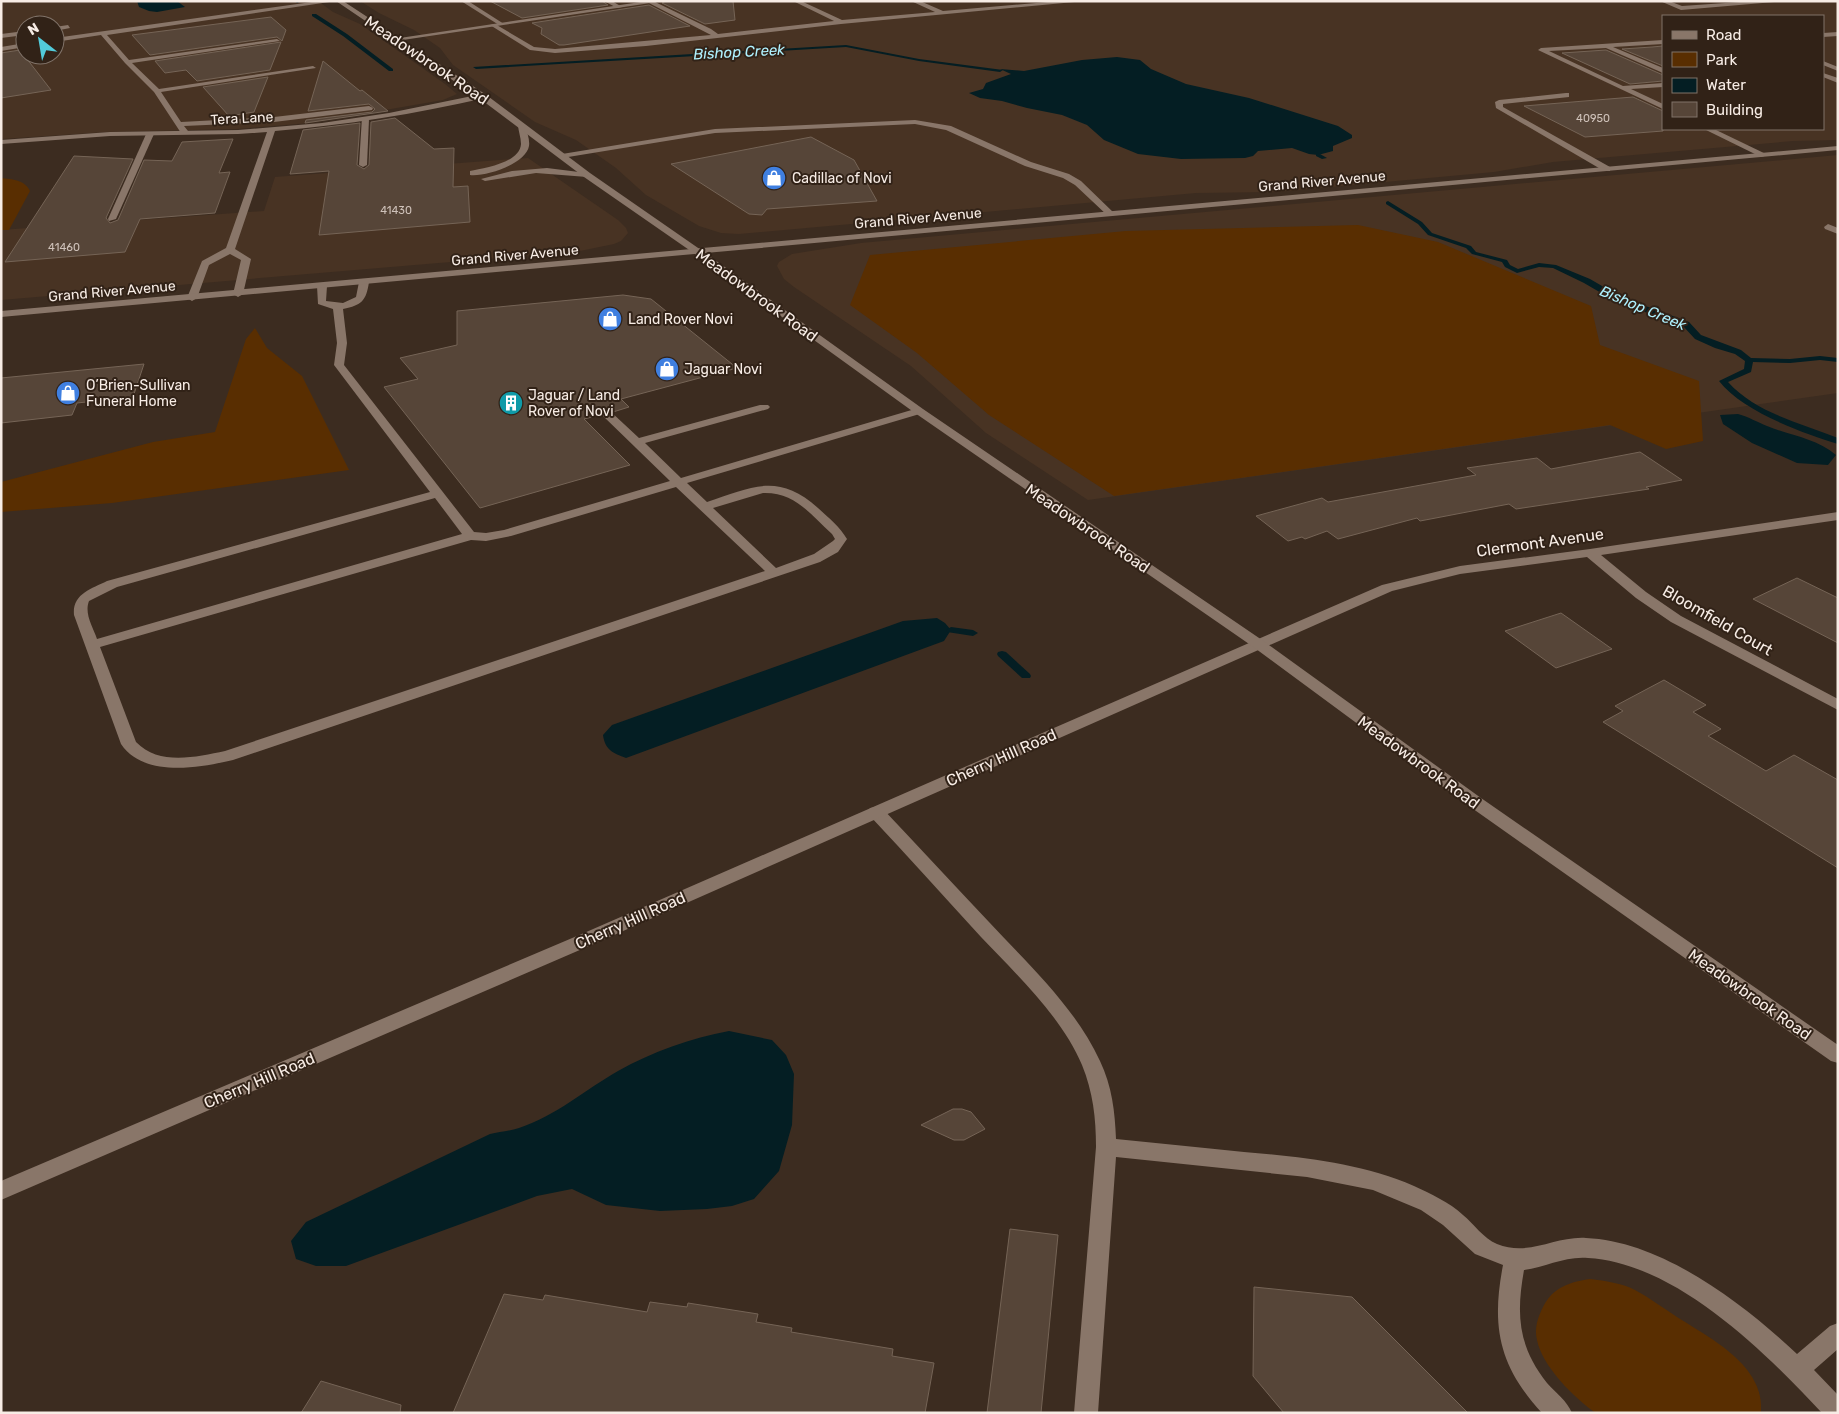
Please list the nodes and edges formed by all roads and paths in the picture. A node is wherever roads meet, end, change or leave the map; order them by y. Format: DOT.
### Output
graph roads {
  1 [pos="333,1"];
  2 [pos="339,1"];
  3 [pos="464,1"];
  4 [pos="607,1"];
  5 [pos="661,1"];
  6 [pos="796,1"];
  7 [pos="914,1"];
  8 [pos="1033,1"];
  9 [pos="1082,1"];
  10 [pos="1662,1"];
  11 [pos="1783,1"];
  12 [pos="650,2"];
  13 [pos="1040,4"];
  14 [pos="619,7"];
  15 [pos="944,14"];
  16 [pos="841,22"];
  17 [pos="501,24"];
  18 [pos="493,25"];
  19 [pos="65,27"];
  20 [pos="68,27"];
  21 [pos="102,32"];
  22 [pos="15,34"];
  23 [pos="1838,34"];
  24 [pos="1824,35"];
  25 [pos="1,36"];
  26 [pos="717,36"];
  27 [pos="65,38"];
  28 [pos="396,39"];
  29 [pos="277,41"];
  30 [pos="1662,43"];
  31 [pos="1605,46"];
  32 [pos="15,47"];
  33 [pos="1,49"];
  34 [pos="127,62"];
  35 [pos="1824,63"];
  36 [pos="313,68"];
  37 [pos="1838,68"];
  38 [pos="1662,71"];
  39 [pos="1824,75"];
  40 [pos="1838,81"];
  41 [pos="1662,85"];
  42 [pos="1621,88"];
  43 [pos="156,91"];
  44 [pos="482,96"];
  45 [pos="1566,96"];
  46 [pos="1662,107"];
  47 [pos="369,108"];
  48 [pos="365,119"];
  49 [pos="179,124"];
  50 [pos="522,126"];
  51 [pos="272,129"];
  52 [pos="1710,130"];
  53 [pos="185,133"];
  54 [pos="150,134"];
  55 [pos="1,142"];
  56 [pos="1838,148"];
  57 [pos="1764,155"];
  58 [pos="562,156"];
  59 [pos="363,165"];
  60 [pos="1607,169"];
  61 [pos="473,173"];
  62 [pos="587,175"];
  63 [pos="485,179"];
  64 [pos="1111,214"];
  65 [pos="112,219"];
  66 [pos="1828,227"];
  67 [pos="1838,231"];
  68 [pos="230,250"];
  69 [pos="698,252"];
  70 [pos="364,282"];
  71 [pos="322,286"];
  72 [pos="238,294"];
  73 [pos="192,298"];
  74 [pos="338,308"];
  75 [pos="1,314"];
  76 [pos="764,406"];
  77 [pos="919,411"];
  78 [pos="606,413"];
  79 [pos="637,442"];
  80 [pos="678,482"];
  81 [pos="438,494"];
  82 [pos="705,507"];
  83 [pos="1838,516"];
  84 [pos="470,536"];
  85 [pos="1590,553"];
  86 [pos="774,573"];
  87 [pos="1258,644"];
  88 [pos="92,645"];
  89 [pos="1838,706"];
  90 [pos="876,812"];
  91 [pos="1838,1055"];
  92 [pos="1106,1147"];
  93 [pos="1,1191"];
  94 [pos="1515,1259"];
  95 [pos="1838,1334"];
  96 [pos="1798,1369"];
  97 [pos="1838,1412"];
  98 [pos="1086,1413"];
  99 [pos="1560,1413"];
  1 -- 21 [label="street"];
  2 -- 28 [label="street, Meadowbrook Road"];
  3 -- 17 [label="street"];
  4 -- 14 [label="street"];
  5 -- 12 [label="street"];
  6 -- 16 [label="street"];
  7 -- 15 [label="street"];
  8 -- 13 [label="street"];
  9 -- 13 [label="street"];
  10 -- 11 [label="street"];
  12 -- 14 [label="street"];
  12 -- 26 [label="street"];
  13 -- 15 [label="street"];
  14 -- 17 [label="street"];
  15 -- 16 [label="street"];
  16 -- 26 [label="street"];
  17 -- 18 [label="street"];
  18 -- 26 [label="street"];
  18 -- 28 [label="street"];
  19 -- 20 [label="street"];
  21 -- 27 [label="street"];
  21 -- 34 [label="street"];
  22 -- 25 [label="street"];
  23 -- 24 [label="street"];
  28 -- 44 [label="street, Meadowbrook Road"];
  29 -- 34 [label="street"];
  30 -- 31 [label="street"];
  31 -- 38 [label="street"];
  31 -- 42 [label="street"];
  32 -- 33 [label="street"];
  34 -- 43 [label="street"];
  35 -- 37 [label="street"];
  36 -- 43 [label="street"];
  39 -- 40 [label="street"];
  41 -- 42 [label="street"];
  42 -- 46 [label="street"];
  43 -- 49 [label="street"];
  44 -- 48 [label="street, Tera Lane"];
  44 -- 50 [label="street, Meadowbrook Road"];
  45 -- 60 [label="street"];
  47 -- 49 [label="street"];
  48 -- 51 [label="street, Tera Lane"];
  48 -- 59 [label="street"];
  49 -- 53 [label="street"];
  50 -- 58 [label="street, Meadowbrook Road"];
  50 -- 61 [label="street"];
  51 -- 53 [label="street, Tera Lane"];
  51 -- 68 [label="street"];
  52 -- 57 [label="street"];
  53 -- 54 [label="street, Tera Lane"];
  54 -- 55 [label="street, Tera Lane"];
  54 -- 65 [label="street"];
  56 -- 57 [label="street, Grand River Avenue"];
  57 -- 60 [label="street, Grand River Avenue"];
  58 -- 62 [label="street, Meadowbrook Road"];
  58 -- 64 [label="street"];
  60 -- 64 [label="street, Grand River Avenue"];
  62 -- 63 [label="street"];
  62 -- 69 [label="street, Meadowbrook Road"];
  64 -- 69 [label="street, Grand River Avenue"];
  66 -- 67 [label="street"];
  68 -- 72 [label="street"];
  68 -- 73 [label="street"];
  69 -- 70 [label="street, Grand River Avenue"];
  69 -- 77 [label="street, Meadowbrook Road"];
  70 -- 71 [label="street, Grand River Avenue"];
  70 -- 74 [label="street"];
  71 -- 72 [label="street, Grand River Avenue"];
  71 -- 74 [label="street"];
  72 -- 73 [label="street, Grand River Avenue"];
  73 -- 75 [label="street, Grand River Avenue"];
  74 -- 81 [label="street"];
  76 -- 79 [label="street"];
  77 -- 80 [label="street"];
  77 -- 87 [label="street, Meadowbrook Road"];
  78 -- 79 [label="street"];
  79 -- 80 [label="street"];
  80 -- 82 [label="street"];
  80 -- 84 [label="street"];
  81 -- 84 [label="street"];
  81 -- 88 [label="street"];
  82 -- 86 [label="street"];
  82 -- 86 [label="street"];
  83 -- 85 [label="street, Clermont Avenue"];
  84 -- 88 [label="street"];
  85 -- 87 [label="street, Clermont Avenue"];
  85 -- 89 [label="street, Bloomfield Court"];
  86 -- 88 [label="street"];
  87 -- 90 [label="street, Cherry Hill Road"];
  87 -- 91 [label="street, Meadowbrook Road"];
  90 -- 92 [label="street"];
  90 -- 93 [label="street, Cherry Hill Road"];
  92 -- 94 [label="street"];
  92 -- 98 [label="street"];
  94 -- 96 [label="street"];
  94 -- 99 [label="street"];
  95 -- 96 [label="street"];
  96 -- 97 [label="street"];
}
